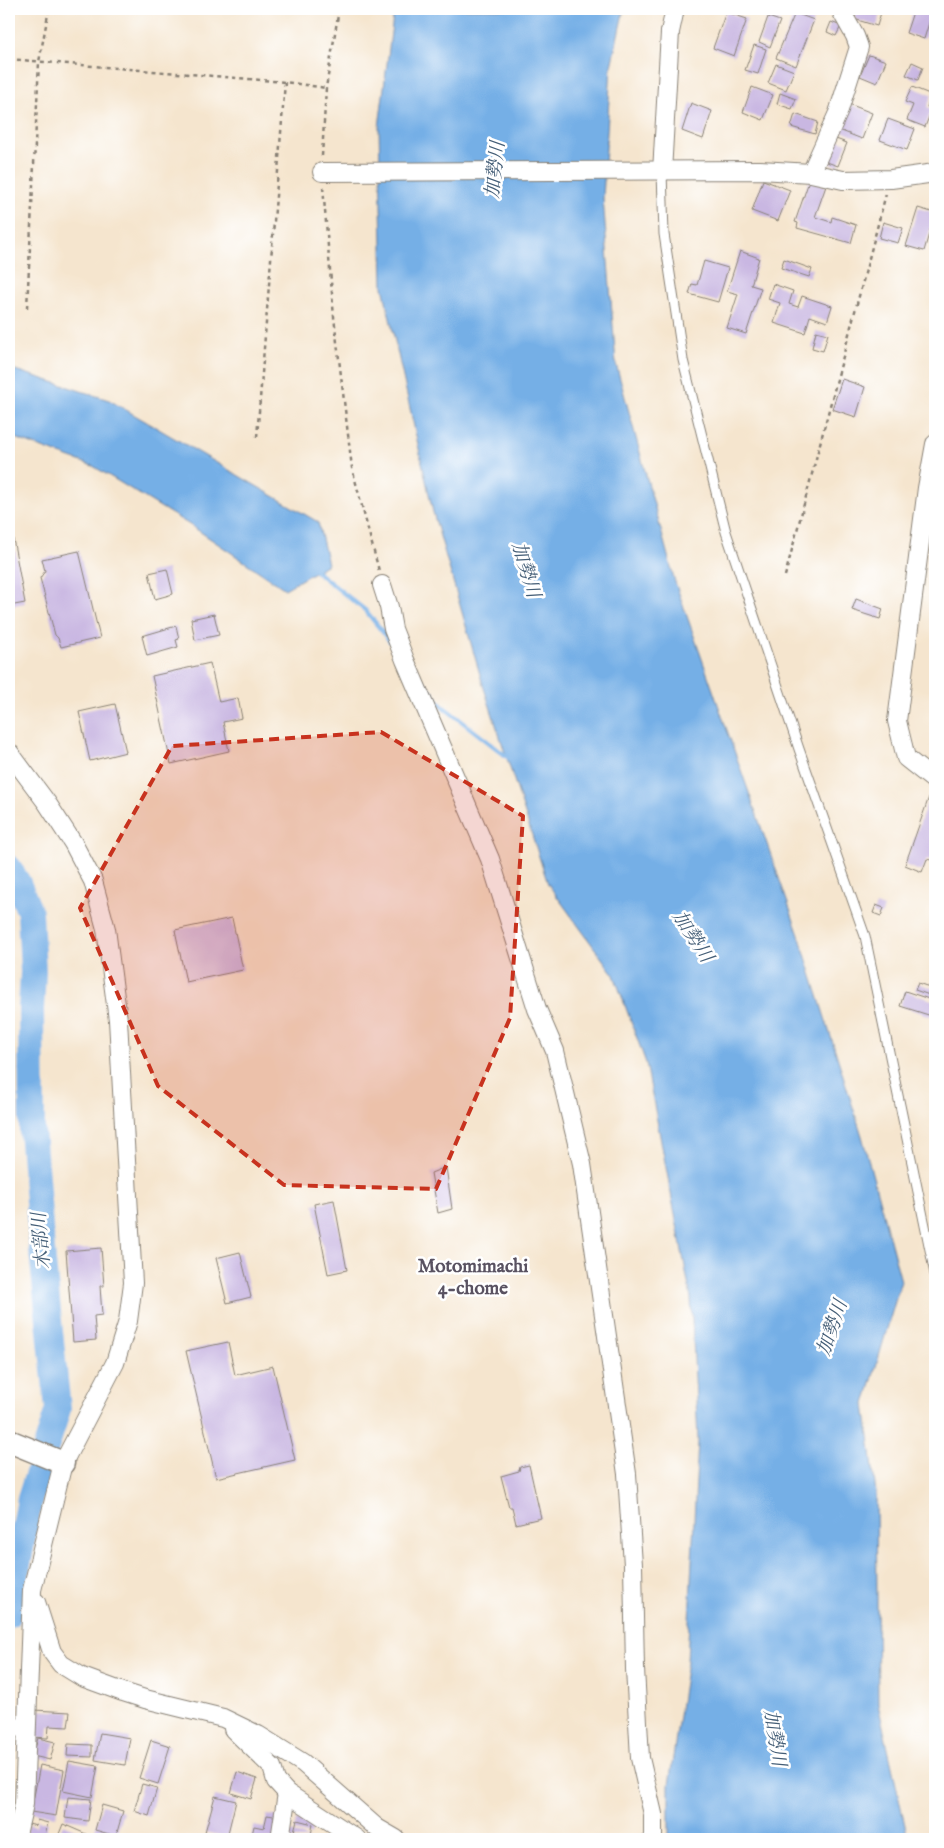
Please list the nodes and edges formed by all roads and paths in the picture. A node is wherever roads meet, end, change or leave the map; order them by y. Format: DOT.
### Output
graph roads {
  1 [pos="49,9"];
  2 [pos="339,9"];
  3 [pos="675,9"];
  4 [pos="840,9"];
  5 [pos="9,59"];
  6 [pos="39,62"];
  7 [pos="285,82"];
  8 [pos="326,88"];
  9 [pos="322,172"];
  10 [pos="662,172"];
  11 [pos="935,173"];
  12 [pos="811,174"];
  13 [pos="891,179"];
  14 [pos="28,308"];
  15 [pos="257,437"];
  16 [pos="935,444"];
  17 [pos="785,576"];
  18 [pos="382,585"];
  19 [pos="9,752"];
  20 [pos="935,781"];
  21 [pos="935,1274"];
  22 [pos="16,1444"];
  23 [pos="58,1461"];
  24 [pos="32,1590"];
  25 [pos="223,1718"];
  26 [pos="17,1727"];
  27 [pos="287,1793"];
  28 [pos="16,1839"];
  29 [pos="280,1839"];
  30 [pos="357,1839"];
  31 [pos="396,1839"];
  32 [pos="653,1839"];
  1 -- 6 [label="path"];
  2 -- 8 [label="path"];
  3 -- 10 [label="street"];
  4 -- 12 [label="street"];
  5 -- 6 [label="path"];
  6 -- 7 [label="path"];
  6 -- 14 [label="path"];
  7 -- 8 [label="path"];
  7 -- 15 [label="path"];
  8 -- 9 [label="path"];
  9 -- 10 [label="street"];
  9 -- 18 [label="path"];
  10 -- 12 [label="street"];
  10 -- 21 [label="lane"];
  11 -- 13 [label="street"];
  12 -- 13 [label="street"];
  13 -- 17 [label="path"];
  16 -- 20 [label="street"];
  18 -- 32 [label="street"];
  19 -- 23 [label="street"];
  22 -- 23 [label="street"];
  23 -- 24 [label="street"];
  24 -- 25 [label="street"];
  24 -- 26 [label="street"];
  25 -- 27 [label="street"];
  25 -- 31 [label="street"];
  26 -- 28 [label="street"];
  27 -- 29 [label="street"];
  27 -- 30 [label="street"];
}
